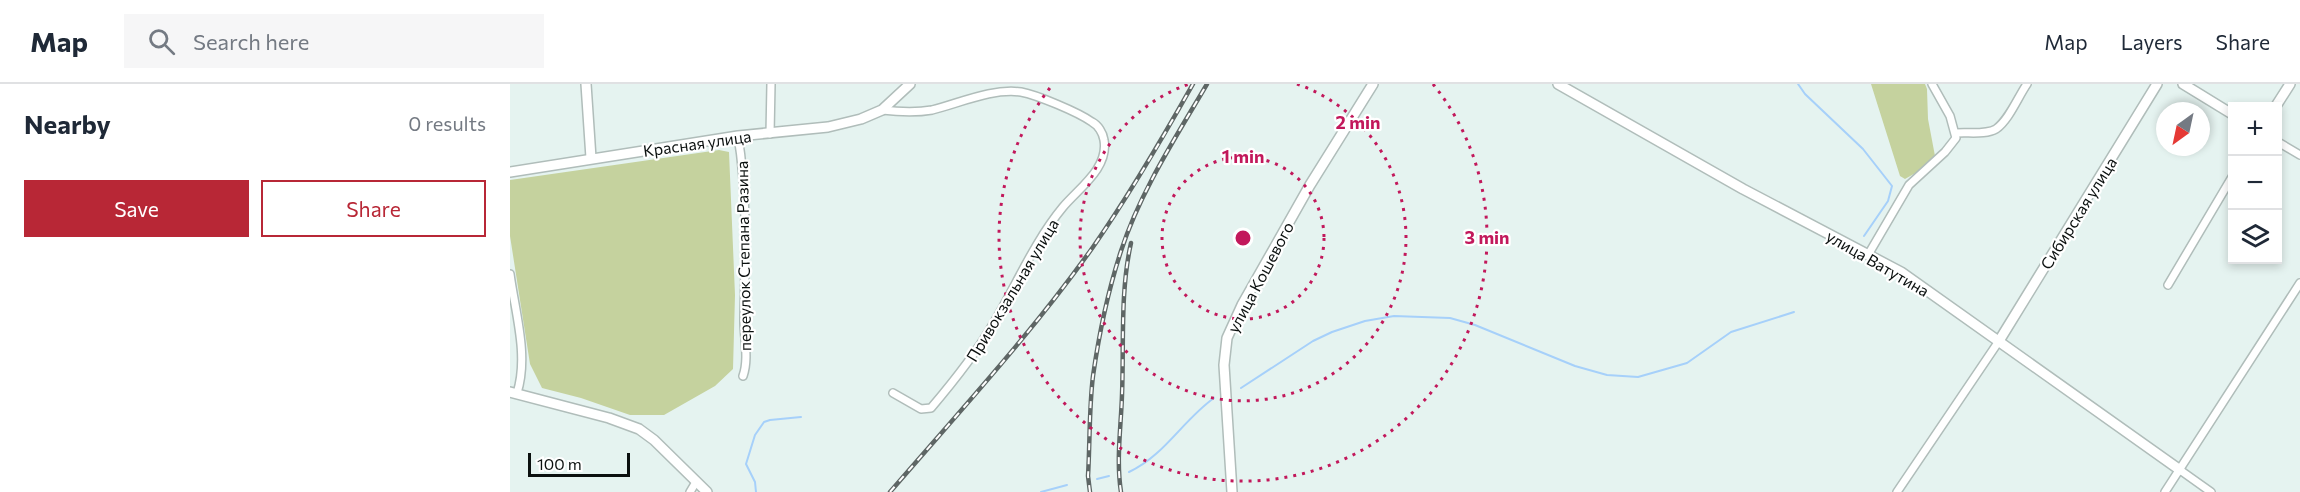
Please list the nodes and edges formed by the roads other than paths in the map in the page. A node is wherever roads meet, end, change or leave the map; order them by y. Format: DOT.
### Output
graph roads {
  1 [pos="586,84"];
  2 [pos="771,84"];
  3 [pos="910,84"];
  4 [pos="1373,84"];
  5 [pos="1558,84"];
  6 [pos="1932,84"];
  7 [pos="2026,84"];
  8 [pos="2157,84"];
  9 [pos="2183,84"];
  10 [pos="2290,84"];
  11 [pos="2279,102"];
  12 [pos="882,110"];
  13 [pos="2228,112"];
  14 [pos="770,134"];
  15 [pos="1103,134"];
  16 [pos="1957,134"];
  17 [pos="738,136"];
  18 [pos="2282,145"];
  19 [pos="2300,155"];
  20 [pos="591,158"];
  21 [pos="510,172"];
  22 [pos="2228,184"];
  23 [pos="1868,255"];
  24 [pos="510,274"];
  25 [pos="2300,283"];
  26 [pos="2168,285"];
  27 [pos="1999,341"];
  28 [pos="743,376"];
  29 [pos="513,392"];
  30 [pos="893,393"];
  31 [pos="2180,470"];
  32 [pos="696,482"];
  33 [pos="690,492"];
  34 [pos="707,492"];
  35 [pos="1232,492"];
  36 [pos="1897,492"];
  37 [pos="2165,492"];
  38 [pos="2211,492"];
  1 -- 20 [label="street"];
  2 -- 14 [label="street"];
  3 -- 12 [label="street, Красная улица"];
  4 -- 35 [label="street, улица Кошевого"];
  5 -- 23 [label="street, улица Ватутина"];
  6 -- 16 [label="street"];
  7 -- 16 [label="street"];
  8 -- 27 [label="street, Сибирская улица"];
  9 -- 13 [label="street"];
  10 -- 11 [label="street"];
  12 -- 14 [label="street, Красная улица"];
  12 -- 15 [label="street, Красная улица"];
  14 -- 17 [label="street, Красная улица"];
  15 -- 30 [label="street, Привокзальная улица"];
  16 -- 23 [label="street"];
  17 -- 20 [label="street, Красная улица"];
  17 -- 28 [label="street, переулок Степана Разина"];
  18 -- 19 [label="street"];
  20 -- 21 [label="street, Красная улица"];
  22 -- 26 [label="street"];
  23 -- 27 [label="street, улица Ватутина"];
  24 -- 29 [label="street"];
  25 -- 31 [label="street"];
  27 -- 31 [label="street, улица Ватутина"];
  27 -- 36 [label="street"];
  29 -- 32 [label="street"];
  31 -- 37 [label="street"];
  31 -- 38 [label="street, улица Ватутина"];
  32 -- 33 [label="street"];
  32 -- 34 [label="street"];
}
